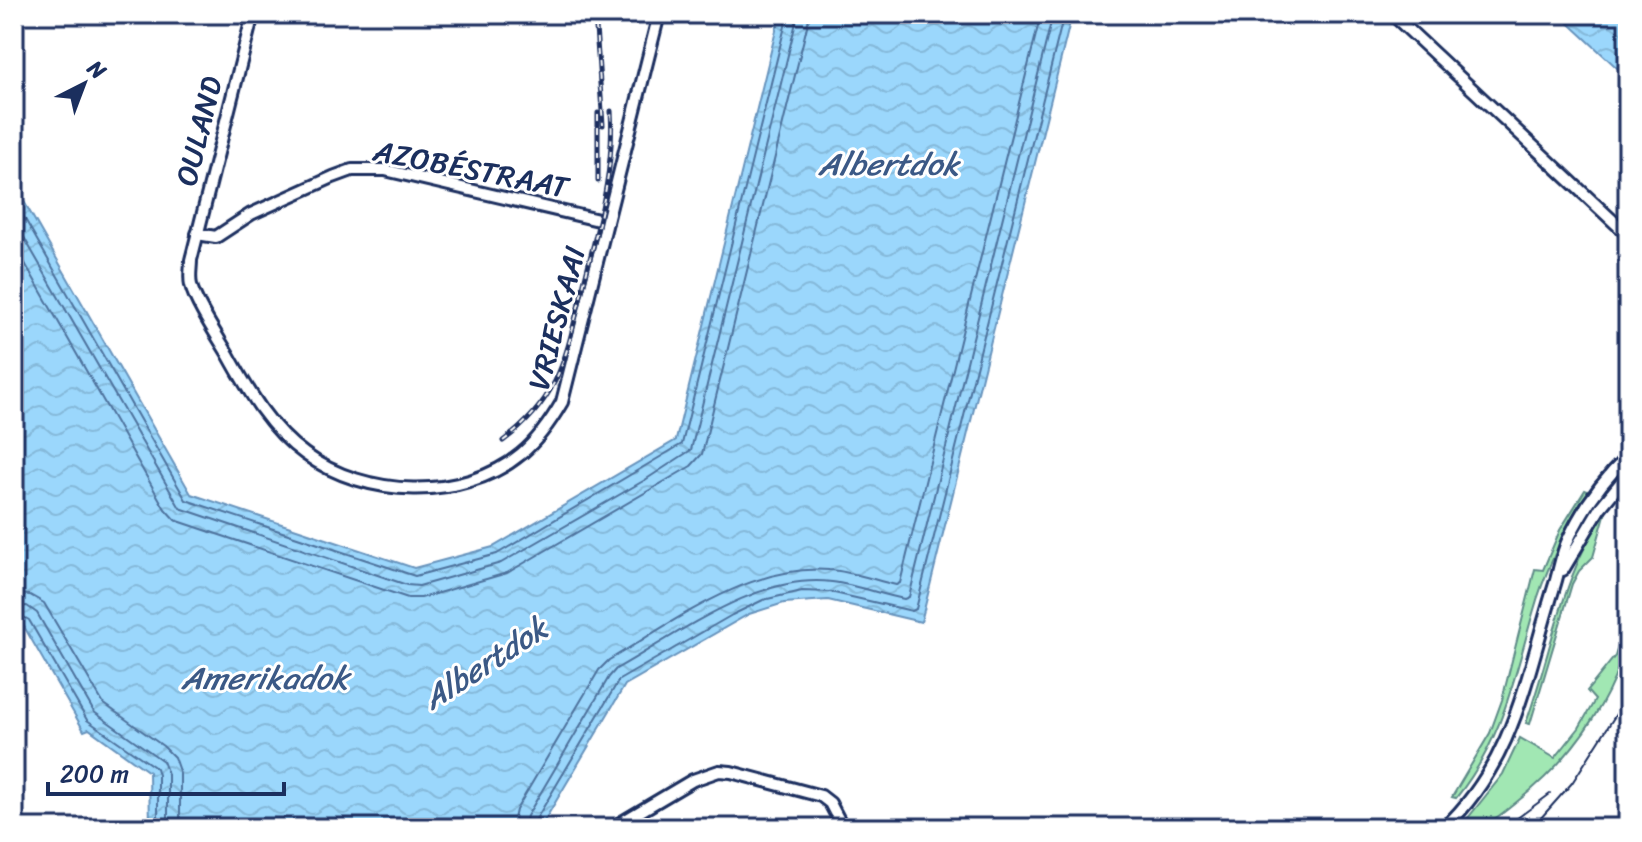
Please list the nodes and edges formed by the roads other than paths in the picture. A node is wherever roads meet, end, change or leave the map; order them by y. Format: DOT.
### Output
graph roads {
  1 [pos="253,14"];
  2 [pos="659,14"];
  3 [pos="1392,14"];
  4 [pos="607,222"];
  5 [pos="197,234"];
  6 [pos="1628,235"];
  7 [pos="191,260"];
  8 [pos="1628,456"];
  9 [pos="1628,474"];
  10 [pos="1557,578"];
  11 [pos="612,828"];
  12 [pos="843,828"];
  13 [pos="1444,828"];
  1 -- 5 [label="street, OULAND"];
  2 -- 4 [label="street, VRIESKAAI"];
  3 -- 6 [label="street"];
  4 -- 5 [label="street, AZOBÉSTRAAT"];
  4 -- 7 [label="street, VRIESKAAI"];
  5 -- 7 [label="street, OULAND"];
  8 -- 10 [label="street"];
  9 -- 10 [label="street"];
  10 -- 13 [label="street"];
  11 -- 12 [label="street"];
}
